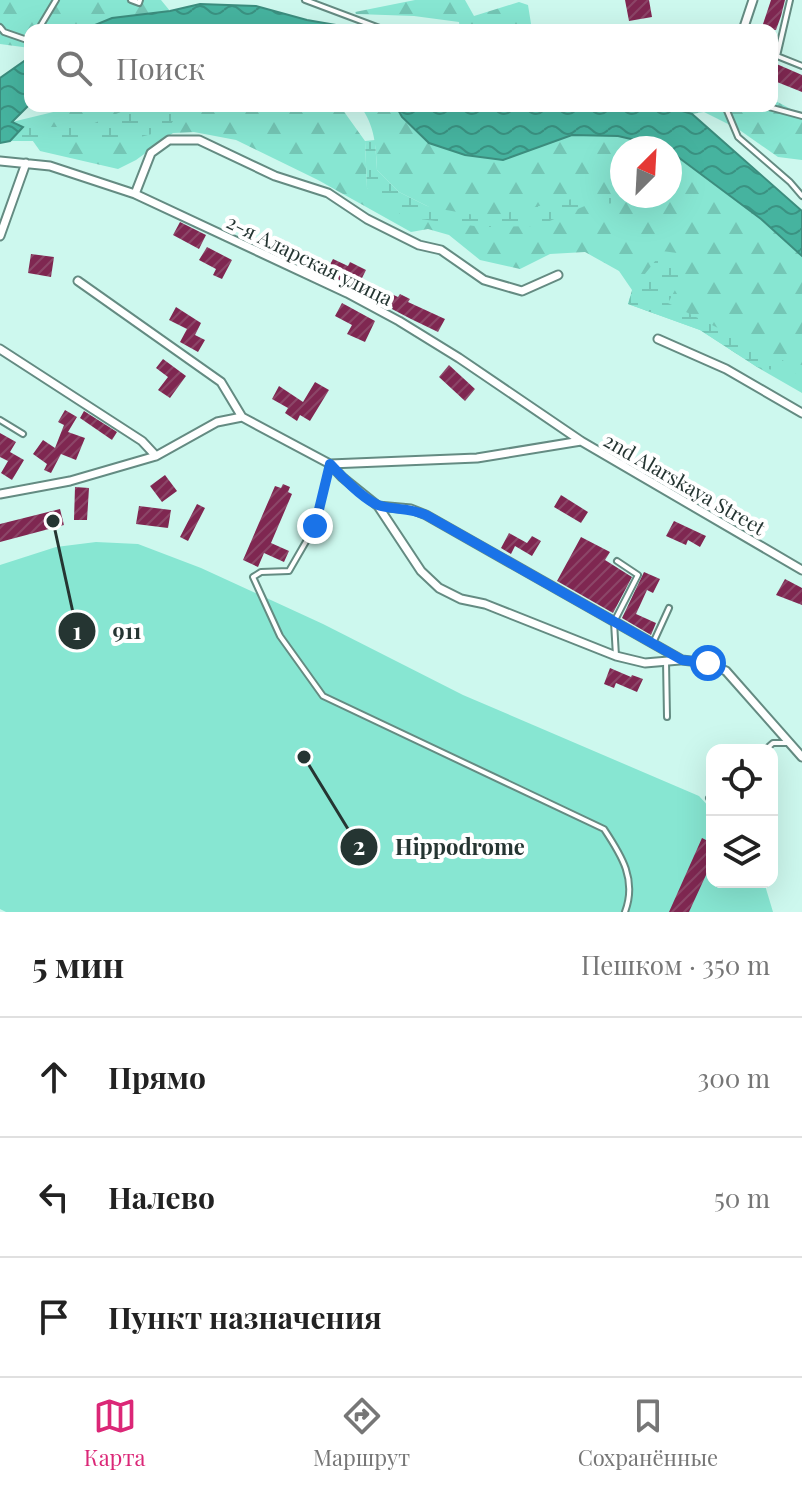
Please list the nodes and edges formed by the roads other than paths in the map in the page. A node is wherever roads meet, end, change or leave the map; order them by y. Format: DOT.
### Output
graph roads {
  1 [pos="56,0"];
  2 [pos="131,0"];
  3 [pos="140,0"];
  4 [pos="305,0"];
  5 [pos="753,0"];
  6 [pos="790,0"];
  7 [pos="42,24"];
  8 [pos="369,24"];
  9 [pos="745,24"];
  10 [pos="0,27"];
  11 [pos="2,33"];
  12 [pos="24,39"];
  13 [pos="778,52"];
  14 [pos="778,56"];
  15 [pos="802,66"];
  16 [pos="778,110"];
  17 [pos="728,112"];
  18 [pos="802,116"];
  19 [pos="0,161"];
  20 [pos="26,163"];
  21 [pos="135,194"];
  22 [pos="802,196"];
  23 [pos="0,236"];
  24 [pos="558,275"];
  25 [pos="78,281"];
  26 [pos="658,339"];
  27 [pos="0,349"];
  28 [pos="802,413"];
  29 [pos="242,417"];
  30 [pos="0,420"];
  31 [pos="23,434"];
  32 [pos="581,441"];
  33 [pos="156,456"];
  34 [pos="330,464"];
  35 [pos="0,494"];
  36 [pos="378,506"];
  37 [pos="617,561"];
  38 [pos="802,570"];
  39 [pos="669,608"];
  40 [pos="614,622"];
  41 [pos="653,643"];
  42 [pos="616,656"];
  43 [pos="682,660"];
  44 [pos="666,661"];
  45 [pos="667,717"];
  46 [pos="789,743"];
  47 [pos="772,744"];
  48 [pos="802,757"];
  49 [pos="625,912"];
  1 -- 7 [label="lane"];
  2 -- 3 [label="lane"];
  4 -- 8 [label="lane"];
  5 -- 9 [label="street"];
  6 -- 13 [label="lane"];
  10 -- 11 [label="lane"];
  11 -- 12 [label="lane"];
  14 -- 15 [label="lane"];
  16 -- 18 [label="lane"];
  17 -- 22 [label="lane"];
  19 -- 20 [label="street, 2-я Аларская улица"];
  20 -- 21 [label="street, 2-я Аларская улица"];
  20 -- 23 [label="street"];
  21 -- 24 [label="street"];
  21 -- 32 [label="street, 2-я Аларская улица"];
  25 -- 29 [label="street"];
  26 -- 28 [label="street"];
  27 -- 33 [label="street"];
  29 -- 33 [label="street"];
  29 -- 34 [label="street"];
  30 -- 31 [label="lane"];
  32 -- 34 [label="street, 2nd Alarskaya Street"];
  32 -- 38 [label="street, 2nd Alarskaya Street"];
  33 -- 35 [label="street"];
  34 -- 36 [label="street"];
  34 -- 49 [label="lane"];
  36 -- 40 [label="street"];
  36 -- 42 [label="street"];
  37 -- 40 [label="lane"];
  39 -- 41 [label="lane"];
  40 -- 41 [label="street"];
  40 -- 42 [label="lane"];
  41 -- 43 [label="street"];
  42 -- 44 [label="street"];
  43 -- 44 [label="street"];
  43 -- 46 [label="street"];
  44 -- 45 [label="lane"];
  46 -- 47 [label="lane"];
  46 -- 48 [label="street"];
}
